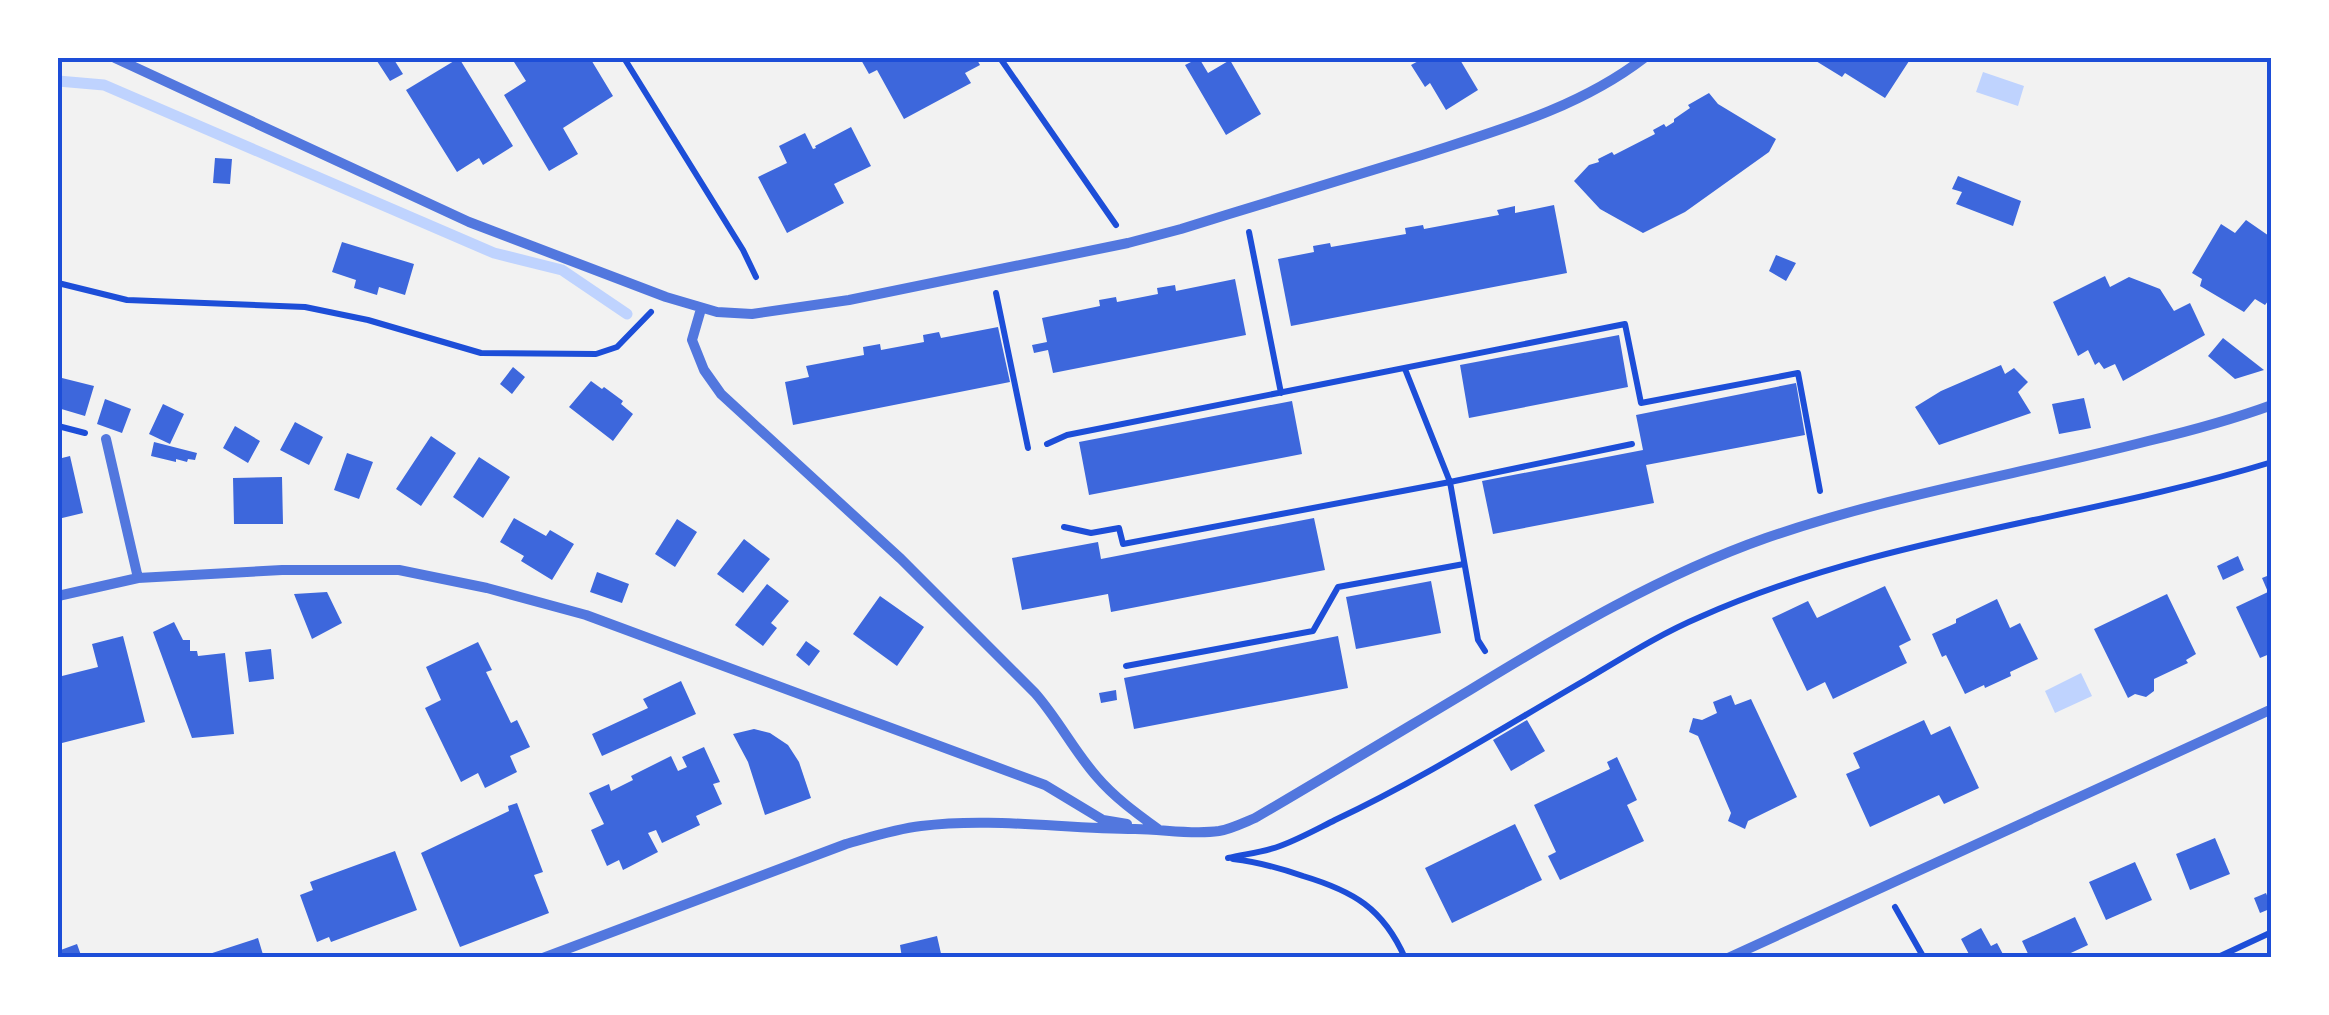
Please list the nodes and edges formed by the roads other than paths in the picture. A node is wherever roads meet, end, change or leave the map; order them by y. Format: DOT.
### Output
graph roads {
  1 [pos="115,58"];
  2 [pos="1644,58"];
  3 [pos="702,310"];
  4 [pos="2272,404"];
  5 [pos="106,439"];
  6 [pos="138,578"];
  7 [pos="58,596"];
  8 [pos="2272,709"];
  9 [pos="1158,829"];
  10 [pos="542,958"];
  11 [pos="1728,958"];
  1 -- 3 [label="street"];
  2 -- 3 [label="street"];
  3 -- 9 [label="street"];
  4 -- 9 [label="street"];
  5 -- 6 [label="street"];
  6 -- 7 [label="street"];
  6 -- 9 [label="street"];
  8 -- 11 [label="street"];
  9 -- 10 [label="street"];
}
